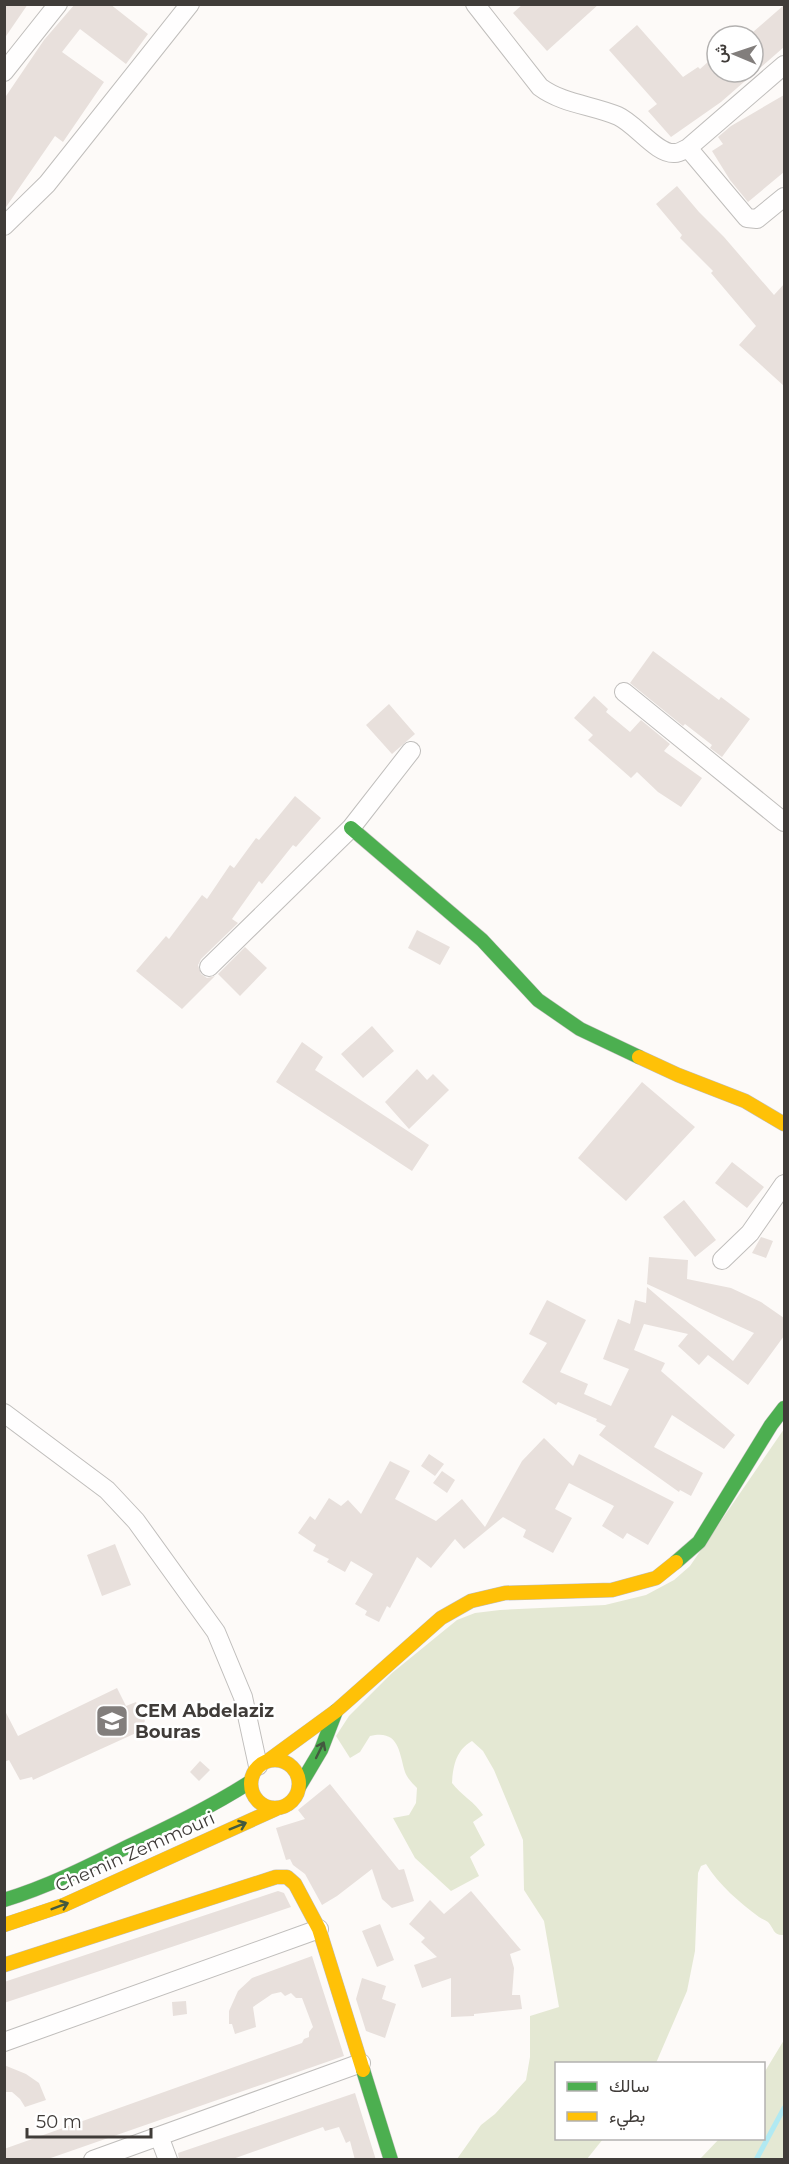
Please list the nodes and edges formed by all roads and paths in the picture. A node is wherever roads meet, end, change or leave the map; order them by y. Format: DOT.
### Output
graph roads {
  1 [pos="58,4"];
  2 [pos="190,4"];
  3 [pos="475,4"];
  4 [pos="784,65"];
  5 [pos="4,72"];
  6 [pos="688,148"];
  7 [pos="784,197"];
  8 [pos="4,226"];
  9 [pos="624,692"];
  10 [pos="411,752"];
  11 [pos="784,822"];
  12 [pos="351,828"];
  13 [pos="209,967"];
  14 [pos="784,1124"];
  15 [pos="784,1184"];
  16 [pos="722,1260"];
  17 [pos="784,1408"];
  18 [pos="4,1413"];
  19 [pos="336,1711"];
  20 [pos="259,1769"];
  21 [pos="299,1787"];
  22 [pos="278,1808"];
  23 [pos="4,1900"];
  24 [pos="4,1925"];
  25 [pos="319,1929"];
  26 [pos="4,1965"];
  27 [pos="4,2042"];
  28 [pos="361,2063"];
  29 [pos="159,2136"];
  30 [pos="93,2160"];
  31 [pos="168,2160"];
  32 [pos="391,2160"];
  1 -- 5 [label="street"];
  2 -- 8 [label="street"];
  3 -- 6 [label="street"];
  4 -- 6 [label="street"];
  6 -- 7 [label="street"];
  9 -- 11 [label="street"];
  10 -- 12 [label="street"];
  12 -- 13 [label="street"];
  12 -- 14 [label="street"];
  15 -- 16 [label="street"];
  17 -- 19 [label="street, Chemin Zemmouri"];
  18 -- 20 [label="street"];
  19 -- 20 [label="street, Chemin Zemmouri"];
  21 -- 19 [label="street, Chemin Zemmouri, one-way"];
  20 -- 21 [label="street"];
  20 -- 22 [label="street"];
  20 -- 23 [label="street, Chemin Zemmouri"];
  21 -- 22 [label="street"];
  24 -- 22 [label="street, Chemin Zemmouri, one-way"];
  25 -- 26 [label="street"];
  25 -- 27 [label="street"];
  25 -- 28 [label="street"];
  28 -- 29 [label="street"];
  28 -- 32 [label="street"];
  29 -- 30 [label="street"];
  29 -- 31 [label="street"];
}
